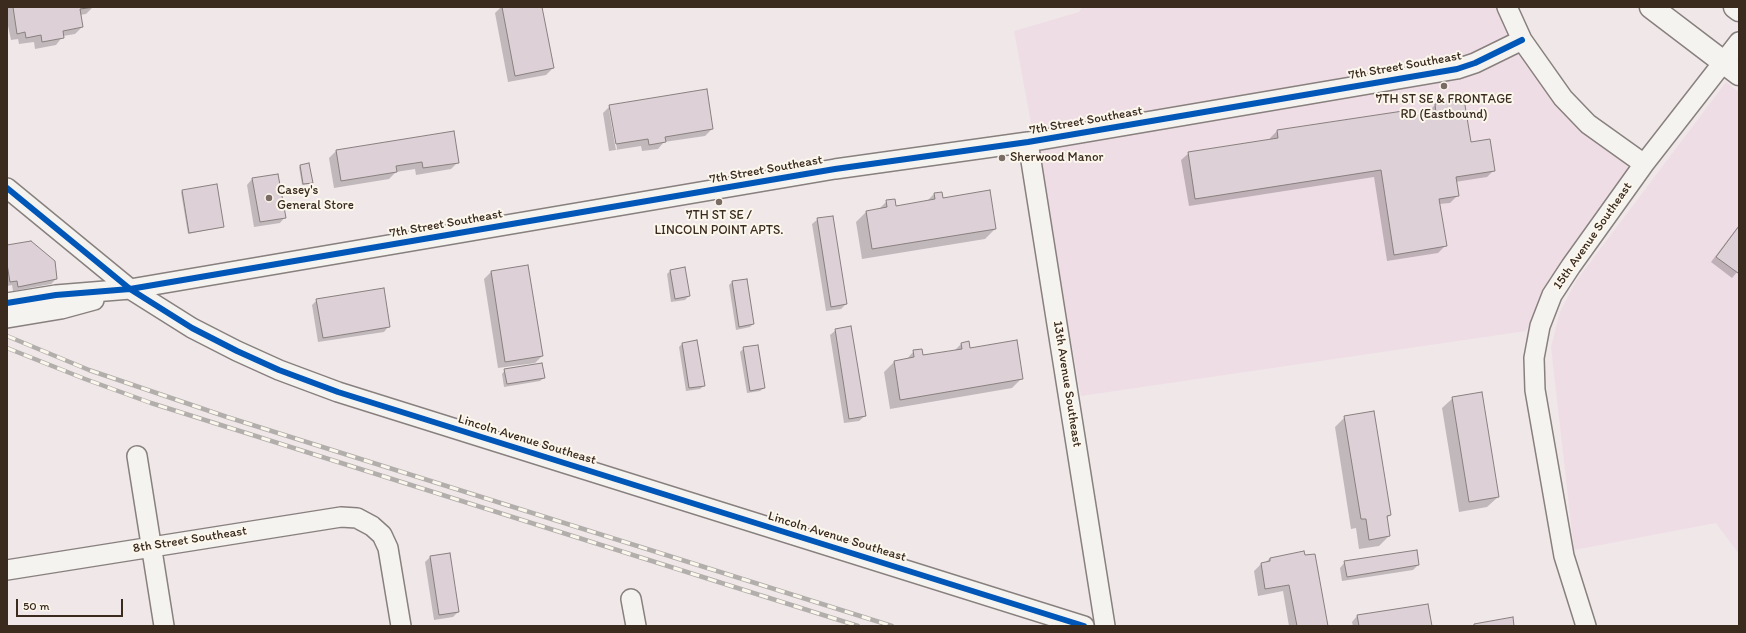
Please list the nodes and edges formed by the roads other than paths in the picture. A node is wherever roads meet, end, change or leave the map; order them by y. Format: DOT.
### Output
graph roads {
  1 [pos="1508,7"];
  2 [pos="1652,7"];
  3 [pos="1735,7"];
  4 [pos="1739,10"];
  5 [pos="1522,40"];
  6 [pos="1739,42"];
  7 [pos="1731,68"];
  8 [pos="1028,142"];
  9 [pos="1644,164"];
  10 [pos="7,188"];
  11 [pos="130,289"];
  12 [pos="7,303"];
  13 [pos="7,318"];
  14 [pos="137,456"];
  15 [pos="151,546"];
  16 [pos="7,570"];
  17 [pos="631,599"];
  18 [pos="164,626"];
  19 [pos="401,626"];
  20 [pos="636,626"];
  21 [pos="1084,626"];
  22 [pos="1105,626"];
  23 [pos="1586,626"];
  1 -- 5 [label="street"];
  2 -- 7 [label="highway"];
  3 -- 4 [label="highway"];
  5 -- 8 [label="street, 7th Street Southeast"];
  5 -- 9 [label="street"];
  6 -- 7 [label="street, 15th Avenue Southeast"];
  7 -- 9 [label="street, 15th Avenue Southeast"];
  8 -- 11 [label="street, 7th Street Southeast"];
  8 -- 22 [label="street, 13th Avenue Southeast"];
  9 -- 23 [label="street, 15th Avenue Southeast"];
  10 -- 11 [label="street, Lincoln Avenue Southeast"];
  11 -- 12 [label="street, 7th Street Southeast"];
  11 -- 13 [label="street, 7th Street Southeast"];
  11 -- 21 [label="street, Lincoln Avenue Southeast"];
  14 -- 15 [label="street"];
  15 -- 16 [label="street, 8th Street Southeast"];
  15 -- 18 [label="street"];
  15 -- 19 [label="street, 8th Street Southeast"];
  17 -- 20 [label="street"];
}
